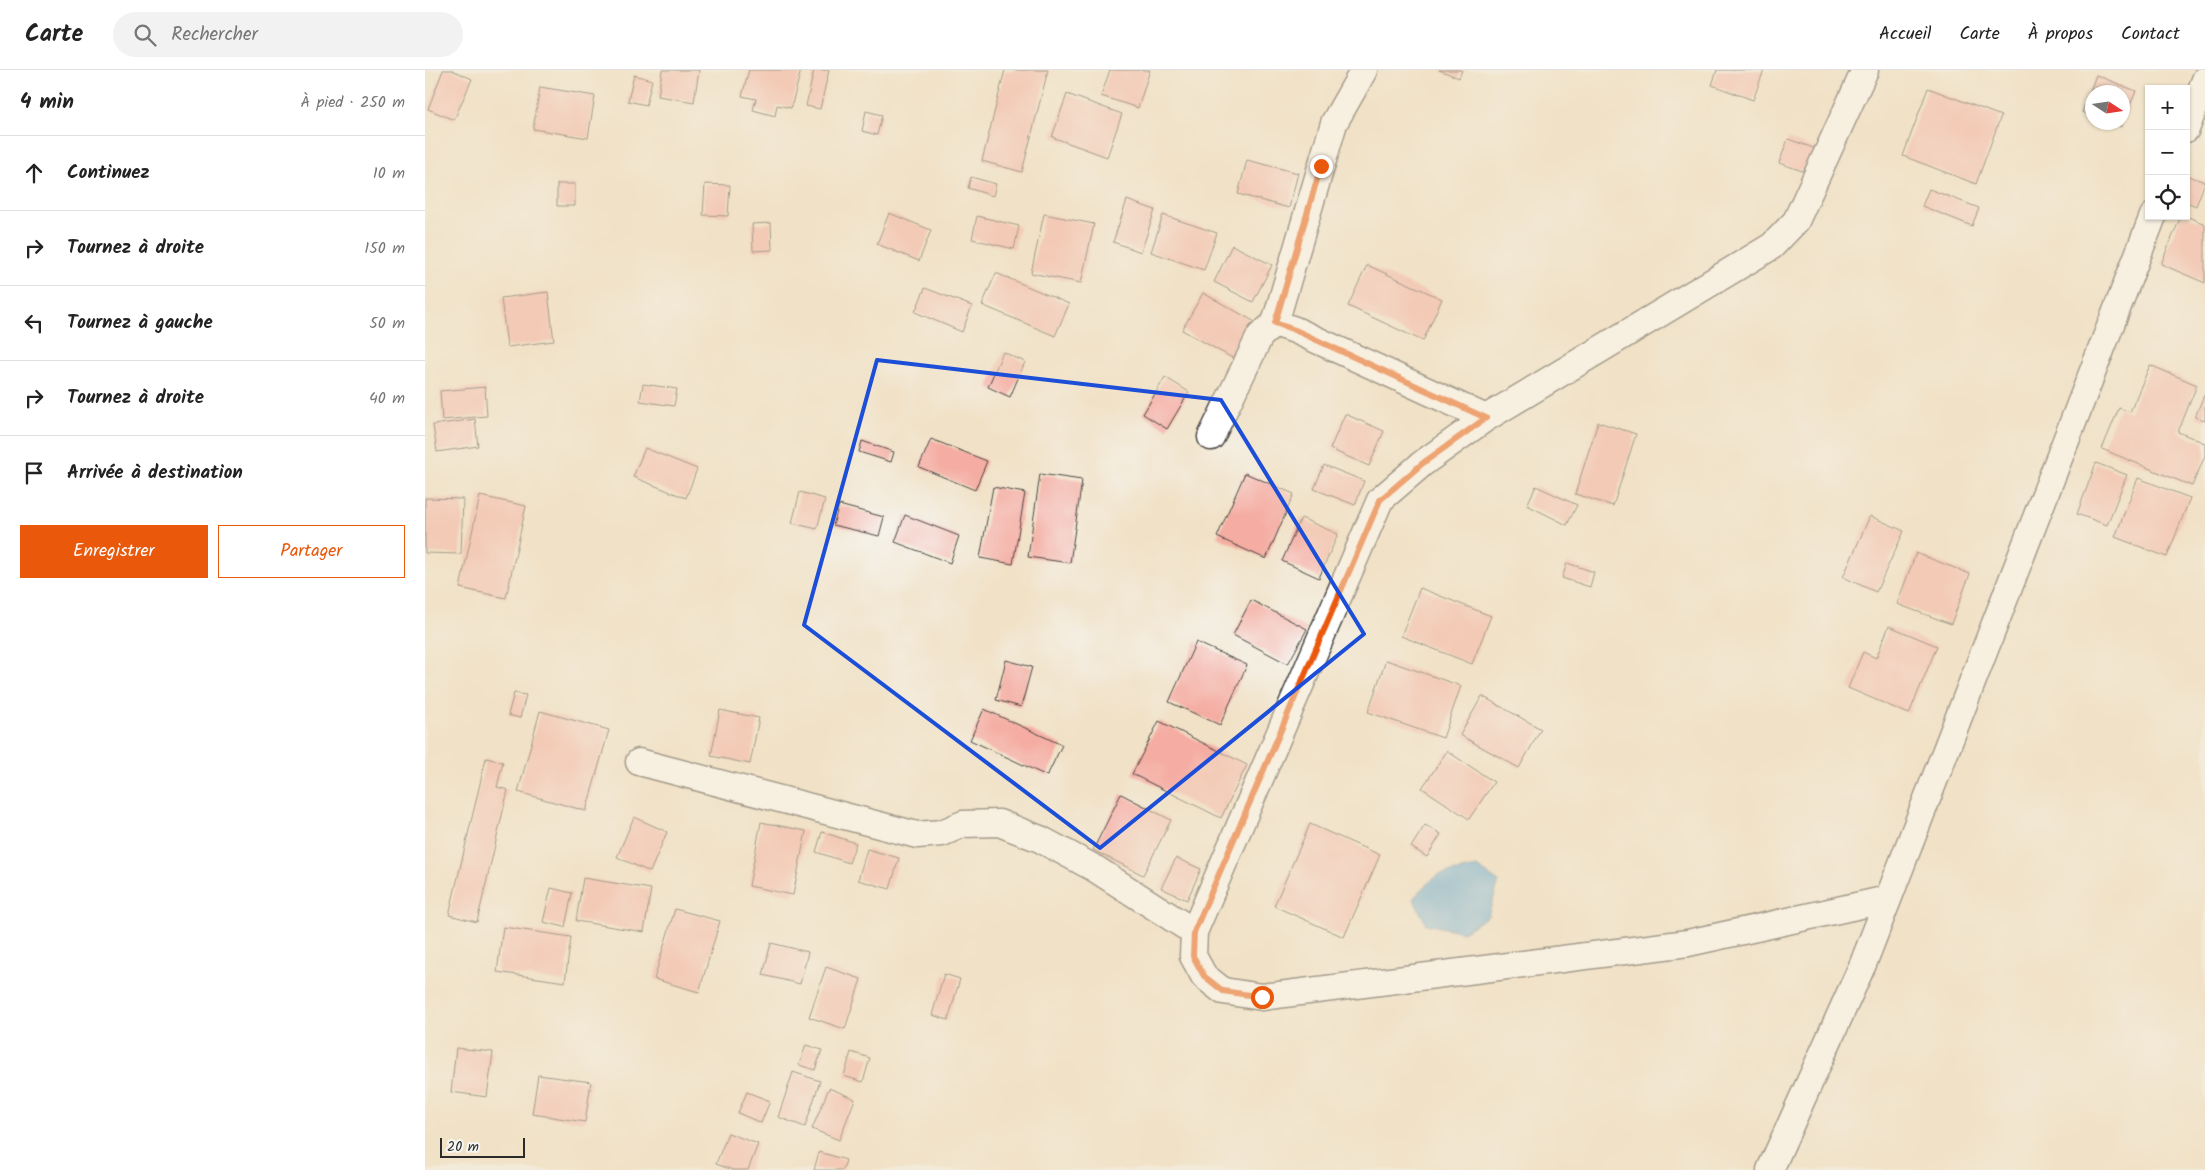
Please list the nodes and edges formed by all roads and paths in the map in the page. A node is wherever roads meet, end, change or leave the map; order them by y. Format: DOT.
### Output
graph roads {
  1 [pos="1364,70"];
  2 [pos="1865,70"];
  3 [pos="2205,80"];
  4 [pos="2190,119"];
  5 [pos="2151,220"];
  6 [pos="1275,323"];
  7 [pos="1486,418"];
  8 [pos="1211,437"];
  9 [pos="639,762"];
  10 [pos="1888,899"];
  11 [pos="1194,932"];
  12 [pos="1770,1170"];
  1 -- 6 [label="street"];
  2 -- 7 [label="street"];
  3 -- 4 [label="street"];
  5 -- 10 [label="street"];
  6 -- 7 [label="street"];
  6 -- 8 [label="street"];
  7 -- 11 [label="street"];
  9 -- 11 [label="street"];
  10 -- 11 [label="street"];
  10 -- 12 [label="street"];
}
